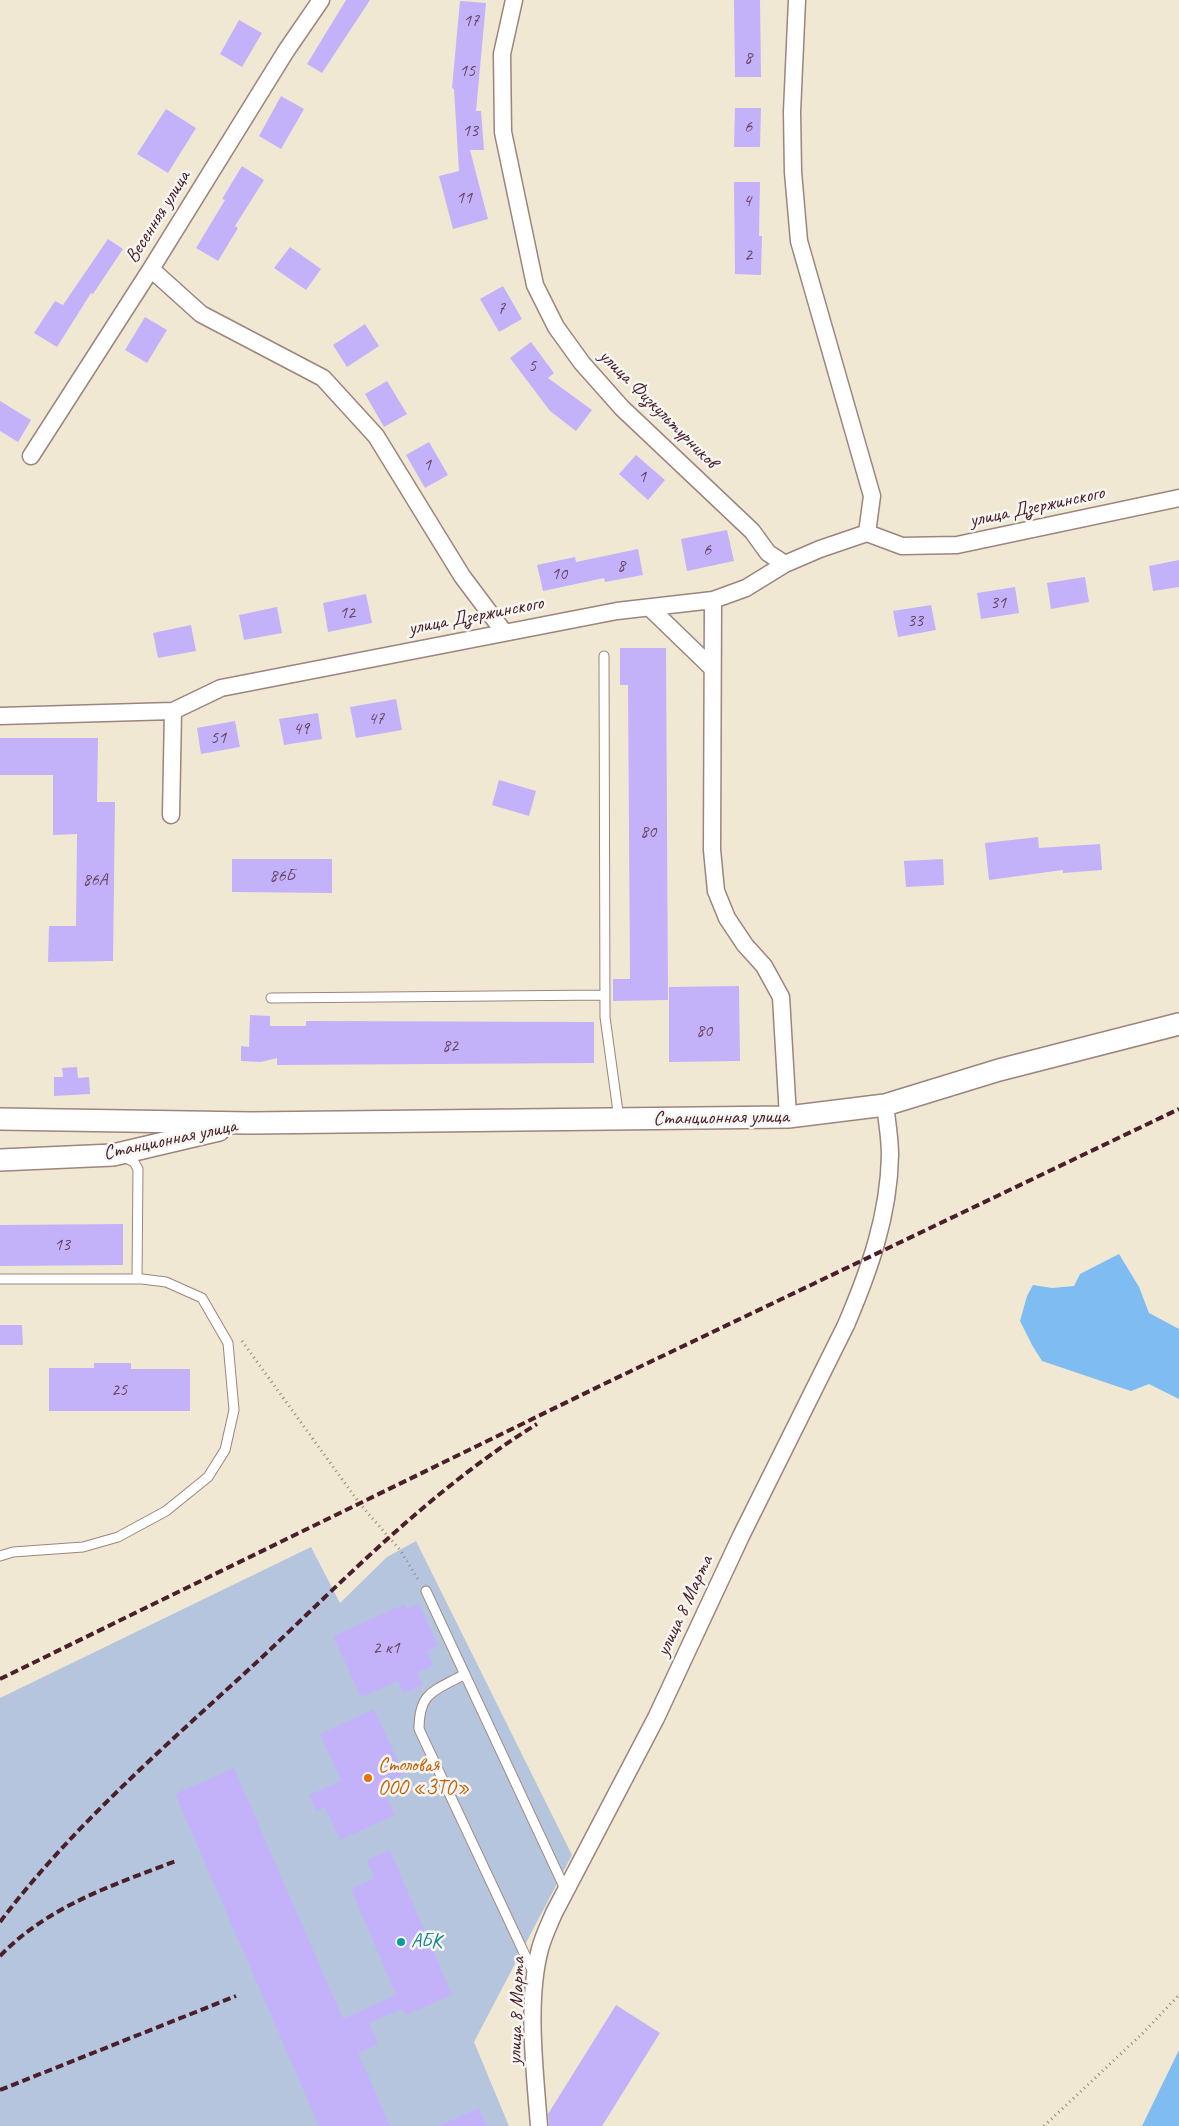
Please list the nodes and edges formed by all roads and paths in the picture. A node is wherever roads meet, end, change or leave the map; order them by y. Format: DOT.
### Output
graph roads {
  1 [pos="321,0"];
  2 [pos="514,0"];
  3 [pos="797,0"];
  4 [pos="151,269"];
  5 [pos="31,456"];
  6 [pos="1179,498"];
  7 [pos="867,533"];
  8 [pos="768,552"];
  9 [pos="785,564"];
  10 [pos="760,579"];
  11 [pos="713,600"];
  12 [pos="650,608"];
  13 [pos="504,632"];
  14 [pos="604,656"];
  15 [pos="712,668"];
  16 [pos="173,711"];
  17 [pos="0,716"];
  18 [pos="171,815"];
  19 [pos="605,995"];
  20 [pos="271,998"];
  21 [pos="1179,1024"];
  22 [pos="885,1105"];
  23 [pos="788,1117"];
  24 [pos="0,1119"];
  25 [pos="619,1120"];
  26 [pos="251,1122"];
  27 [pos="113,1155"];
  28 [pos="0,1160"];
  29 [pos="0,1279"];
  30 [pos="137,1279"];
  31 [pos="238,1336"];
  32 [pos="0,1556"];
  33 [pos="426,1590"];
  34 [pos="464,1674"];
  35 [pos="566,1891"];
  36 [pos="535,1975"];
  37 [pos="1179,1994"];
  38 [pos="539,2126"];
  39 [pos="1044,2126"];
  1 -- 4 [label="street, Весенняя улица"];
  2 -- 8 [label="street, улица Физкультурников"];
  3 -- 7 [label="street"];
  4 -- 5 [label="street, Весенняя улица"];
  4 -- 13 [label="street"];
  6 -- 7 [label="street, улица Дзержинского"];
  7 -- 9 [label="street"];
  8 -- 9 [label="street, улица Физкультурников"];
  8 -- 10 [label="street"];
  9 -- 10 [label="street, улица Дзержинского"];
  10 -- 11 [label="street, улица Дзержинского"];
  11 -- 12 [label="street, улица Дзержинского"];
  11 -- 15 [label="street"];
  12 -- 13 [label="street, улица Дзержинского"];
  12 -- 15 [label="street"];
  13 -- 16 [label="street, улица Дзержинского"];
  14 -- 19 [label="lane"];
  15 -- 23 [label="street"];
  16 -- 17 [label="street"];
  16 -- 18 [label="street"];
  19 -- 20 [label="lane"];
  19 -- 25 [label="lane"];
  21 -- 22 [label="street, Станционная улица"];
  22 -- 23 [label="street, Станционная улица"];
  22 -- 35 [label="street, улица 8 Марта"];
  23 -- 25 [label="street, Станционная улица"];
  24 -- 26 [label="street, Станционная улица"];
  25 -- 26 [label="street, Станционная улица"];
  26 -- 27 [label="street, Станционная улица"];
  27 -- 28 [label="street, Станционная улица"];
  27 -- 30 [label="lane"];
  29 -- 30 [label="lane"];
  30 -- 32 [label="lane"];
  31 -- 33 [label="path"];
  33 -- 34 [label="lane"];
  34 -- 35 [label="lane"];
  34 -- 36 [label="lane"];
  35 -- 36 [label="street, улица 8 Марта"];
  36 -- 38 [label="street, улица 8 Марта"];
  37 -- 39 [label="path"];
}
